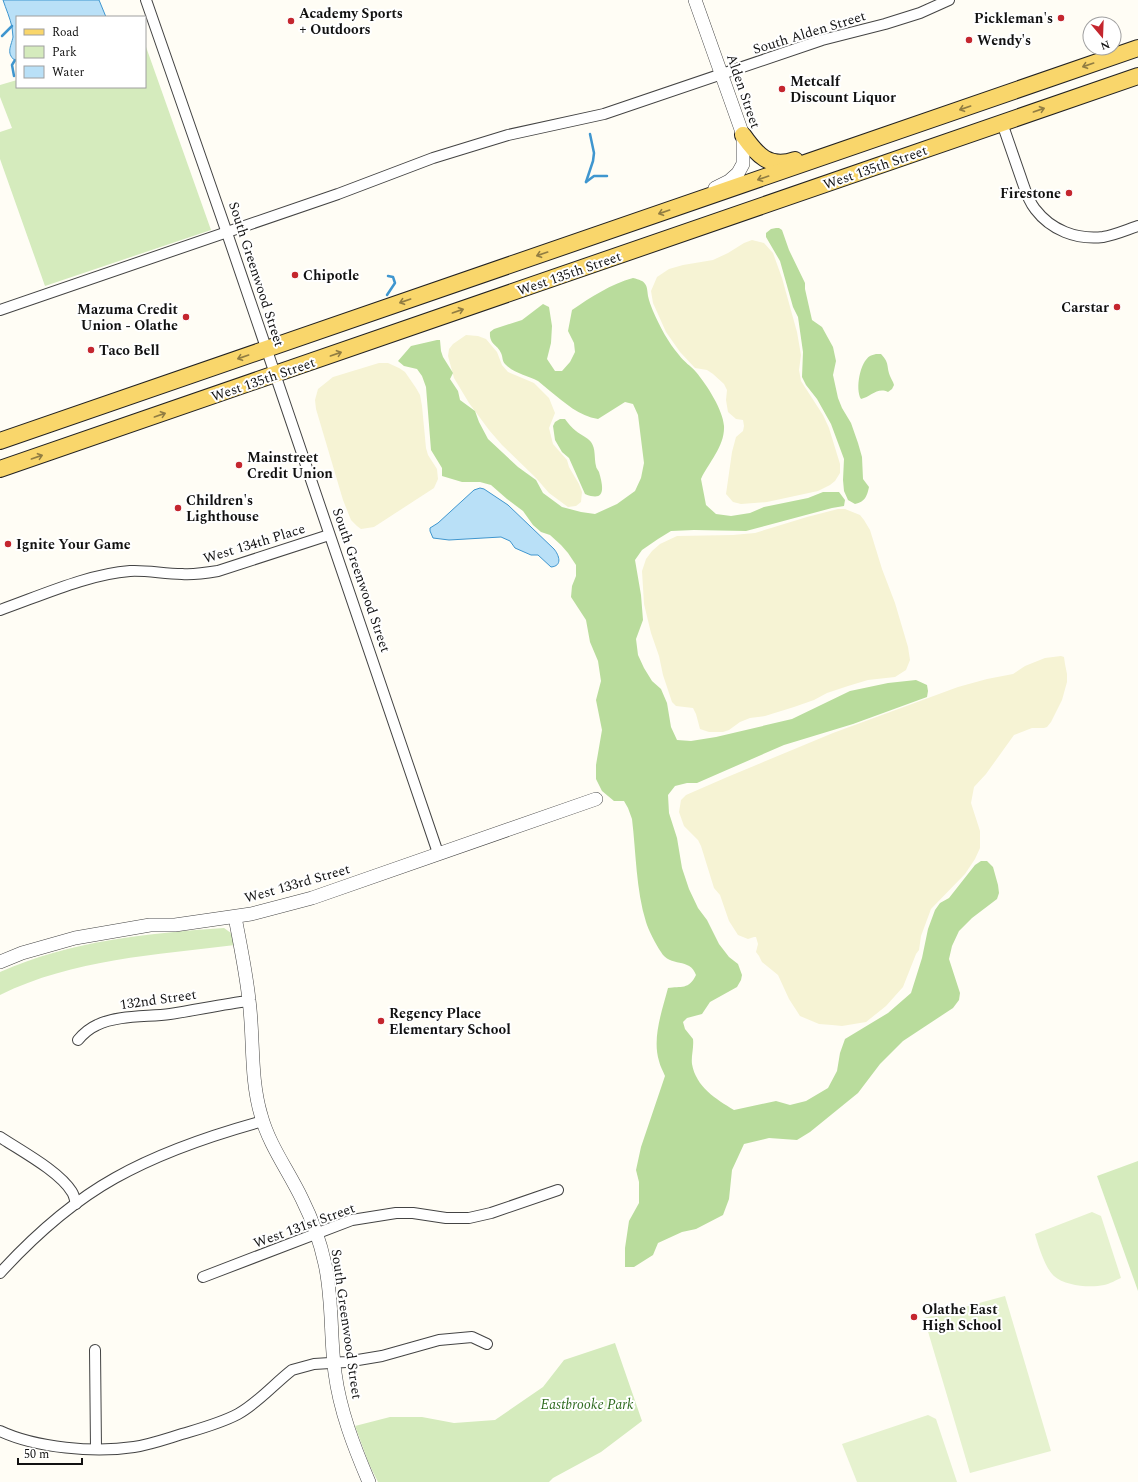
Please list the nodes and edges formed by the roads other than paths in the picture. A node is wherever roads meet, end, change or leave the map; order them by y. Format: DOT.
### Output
graph roads {
  1 [pos="146,0"];
  2 [pos="695,0"];
  3 [pos="949,0"];
  4 [pos="1138,48"];
  5 [pos="722,74"];
  6 [pos="1138,76"];
  7 [pos="932,119"];
  8 [pos="1002,123"];
  9 [pos="743,135"];
  10 [pos="701,199"];
  11 [pos="1138,226"];
  12 [pos="227,233"];
  13 [pos="0,310"];
  14 [pos="266,349"];
  15 [pos="275,375"];
  16 [pos="0,441"];
  17 [pos="0,469"];
  18 [pos="329,535"];
  19 [pos="0,610"];
  20 [pos="596,799"];
  21 [pos="438,853"];
  22 [pos="235,917"];
  23 [pos="0,962"];
  24 [pos="249,1000"];
  25 [pos="78,1040"];
  26 [pos="263,1121"];
  27 [pos="0,1137"];
  28 [pos="558,1190"];
  29 [pos="76,1204"];
  30 [pos="317,1234"];
  31 [pos="0,1273"];
  32 [pos="203,1278"];
  33 [pos="486,1344"];
  34 [pos="95,1350"];
  35 [pos="334,1362"];
  36 [pos="0,1431"];
  37 [pos="96,1449"];
  38 [pos="370,1482"];
  1 -- 12 [label="street, South Greenwood Street"];
  2 -- 5 [label="street, Alden Street"];
  3 -- 5 [label="street, South Alden Street"];
  4 -- 7 [label="main road, West 135th Street, one-way"];
  5 -- 9 [label="street, Alden Street"];
  5 -- 12 [label="street, South Alden Street"];
  8 -- 6 [label="main road, West 135th Street, one-way"];
  7 -- 9 [label="main road"];
  7 -- 10 [label="main road, West 135th Street, one-way"];
  8 -- 11 [label="street"];
  15 -- 8 [label="main road, West 135th Street, one-way"];
  9 -- 10 [label="street, Alden Street"];
  10 -- 14 [label="main road, West 135th Street, one-way"];
  12 -- 13 [label="street, South Alden Street"];
  12 -- 14 [label="street, South Greenwood Street"];
  14 -- 15 [label="street, South Greenwood Street"];
  14 -- 16 [label="main road, West 135th Street, one-way"];
  17 -- 15 [label="main road, West 135th Street, one-way"];
  15 -- 18 [label="street, South Greenwood Street"];
  18 -- 19 [label="street, West 134th Place"];
  18 -- 21 [label="street, South Greenwood Street"];
  20 -- 21 [label="street, West 133rd Street"];
  21 -- 22 [label="street, West 133rd Street"];
  22 -- 23 [label="street, West 133rd Street"];
  22 -- 24 [label="street, South Greenwood Street"];
  24 -- 25 [label="street, 132nd Street"];
  24 -- 26 [label="street, South Greenwood Street"];
  26 -- 29 [label="street"];
  26 -- 30 [label="street, South Greenwood Street"];
  27 -- 29 [label="street"];
  28 -- 30 [label="street, West 131st Street"];
  29 -- 31 [label="street"];
  30 -- 32 [label="street, West 131st Street"];
  30 -- 35 [label="street, South Greenwood Street"];
  33 -- 35 [label="street"];
  34 -- 37 [label="street"];
  35 -- 37 [label="street"];
  35 -- 38 [label="street, South Greenwood Street"];
  36 -- 37 [label="street"];
}
